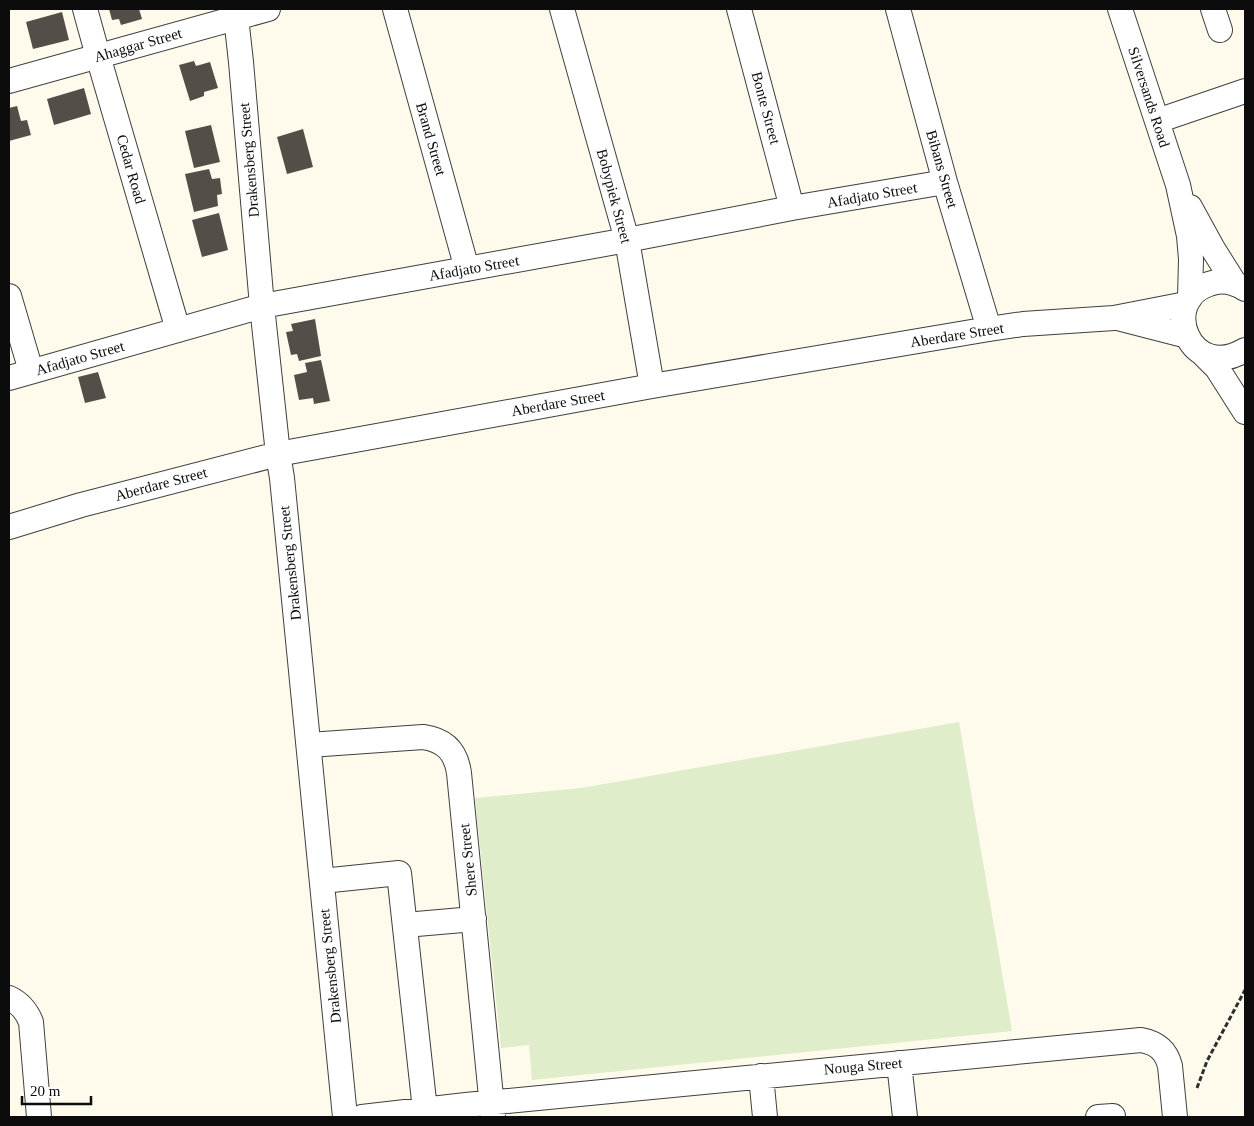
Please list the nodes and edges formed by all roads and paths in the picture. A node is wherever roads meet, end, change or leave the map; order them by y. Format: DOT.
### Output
graph roads {
  1 [pos="85,9"];
  2 [pos="268,9"];
  3 [pos="395,9"];
  4 [pos="562,9"];
  5 [pos="739,9"];
  6 [pos="898,9"];
  7 [pos="1120,9"];
  8 [pos="235,13"];
  9 [pos="98,56"];
  10 [pos="9,80"];
  11 [pos="1245,91"];
  12 [pos="1157,121"];
  13 [pos="945,182"];
  14 [pos="1178,185"];
  15 [pos="792,208"];
  16 [pos="627,240"];
  17 [pos="467,269"];
  18 [pos="1240,287"];
  19 [pos="9,296"];
  20 [pos="1188,301"];
  21 [pos="262,306"];
  22 [pos="1114,318"];
  23 [pos="989,329"];
  24 [pos="178,330"];
  25 [pos="1194,344"];
  26 [pos="1245,350"];
  27 [pos="20,375"];
  28 [pos="652,386"];
  29 [pos="1245,412"];
  30 [pos="278,454"];
  31 [pos="9,527"];
  32 [pos="309,745"];
  33 [pos="322,881"];
  34 [pos="474,918"];
  35 [pos="404,925"];
  36 [pos="1245,990"];
  37 [pos="9,998"];
  38 [pos="899,1063"];
  39 [pos="761,1076"];
  40 [pos="1195,1092"];
  41 [pos="425,1110"];
  42 [pos="492,1110"];
  43 [pos="39,1117"];
  44 [pos="345,1117"];
  45 [pos="362,1117"];
  46 [pos="766,1117"];
  47 [pos="904,1117"];
  48 [pos="1175,1117"];
  1 -- 9 [label="street, Cedar Road"];
  2 -- 8 [label="street, Ahaggar Street"];
  3 -- 17 [label="street, Brand Street"];
  4 -- 16 [label="street, Bobypiek Street"];
  5 -- 15 [label="street, Bonte Street"];
  6 -- 13 [label="street, Bibans Street"];
  7 -- 12 [label="street, Silversands Road"];
  8 -- 9 [label="street, Ahaggar Street"];
  8 -- 21 [label="street, Drakensberg Street"];
  9 -- 10 [label="street, Ahaggar Street"];
  9 -- 24 [label="street, Cedar Road"];
  11 -- 12 [label="street"];
  12 -- 14 [label="street, Silversands Road"];
  13 -- 15 [label="street, Afadjato Street"];
  13 -- 23 [label="street, Bibans Street"];
  14 -- 18 [label="street, Silversands Road"];
  14 -- 20 [label="street, Silversands Road"];
  15 -- 16 [label="street, Afadjato Street"];
  16 -- 17 [label="street, Afadjato Street"];
  16 -- 28 [label="street, Bobypiek Street"];
  17 -- 21 [label="street, Afadjato Street"];
  18 -- 20 [label="street"];
  19 -- 27 [label="street"];
  20 -- 22 [label="street, Aberdare Street"];
  20 -- 25 [label="street, Silversands Road"];
  21 -- 24 [label="street, Afadjato Street"];
  21 -- 30 [label="street, Drakensberg Street"];
  22 -- 23 [label="street, Aberdare Street"];
  22 -- 25 [label="street, Aberdare Street"];
  23 -- 28 [label="street, Aberdare Street"];
  24 -- 27 [label="street, Afadjato Street"];
  25 -- 26 [label="street, Aberdare Street"];
  25 -- 29 [label="street"];
  28 -- 30 [label="street, Aberdare Street"];
  30 -- 31 [label="street, Aberdare Street"];
  30 -- 32 [label="street, Drakensberg Street"];
  32 -- 33 [label="street, Drakensberg Street"];
  32 -- 34 [label="street, Shere Street"];
  33 -- 35 [label="street"];
  33 -- 44 [label="street, Drakensberg Street"];
  34 -- 35 [label="street"];
  34 -- 42 [label="street, Shere Street"];
  35 -- 41 [label="street"];
  36 -- 40 [label="path"];
  37 -- 43 [label="street"];
  38 -- 39 [label="street, Nouga Street"];
  38 -- 47 [label="street"];
  38 -- 48 [label="street, Nouga Street"];
  39 -- 42 [label="street, Nouga Street"];
  39 -- 46 [label="street"];
  41 -- 42 [label="street, Nouga Street"];
  41 -- 45 [label="street, Nouga Street"];
}
